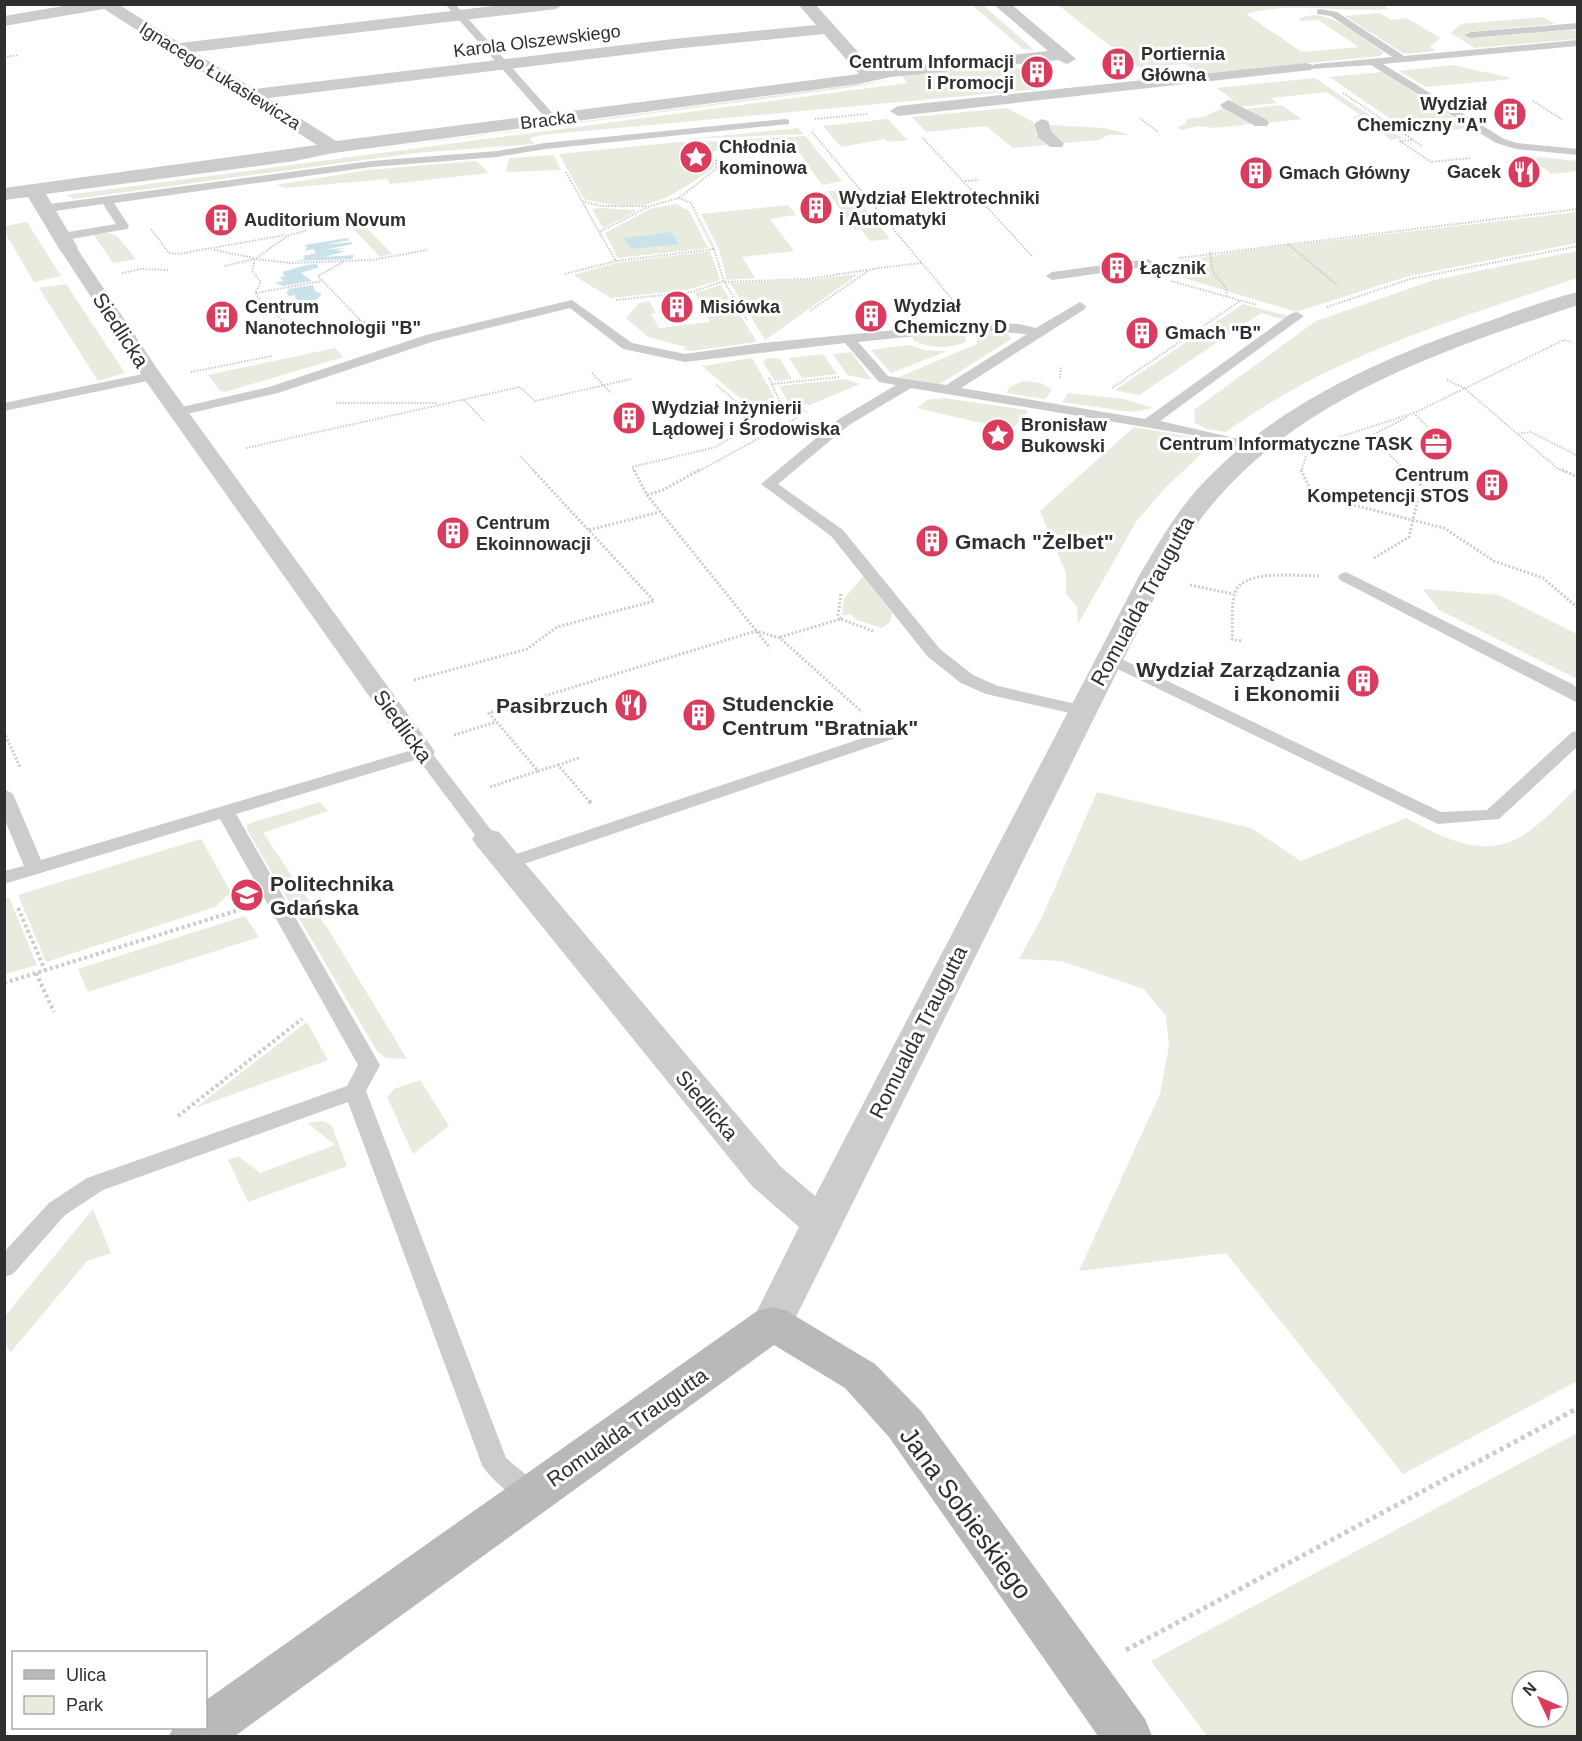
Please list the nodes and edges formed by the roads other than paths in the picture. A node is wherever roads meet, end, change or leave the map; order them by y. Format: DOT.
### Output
graph roads {
  1 [pos="108,4"];
  2 [pos="556,4"];
  3 [pos="806,4"];
  4 [pos="1001,4"];
  5 [pos="454,10"];
  6 [pos="1320,12"];
  7 [pos="4,21"];
  8 [pos="1578,26"];
  9 [pos="828,29"];
  10 [pos="1470,35"];
  11 [pos="1578,43"];
  12 [pos="176,49"];
  13 [pos="1402,58"];
  14 [pos="1372,61"];
  15 [pos="503,64"];
  16 [pos="1310,67"];
  17 [pos="870,76"];
  18 [pos="252,95"];
  19 [pos="1228,105"];
  20 [pos="898,111"];
  21 [pos="552,119"];
  22 [pos="784,122"];
  23 [pos="1261,123"];
  24 [pos="1042,124"];
  25 [pos="1056,144"];
  26 [pos="333,147"];
  27 [pos="1578,152"];
  28 [pos="4,194"];
  29 [pos="106,199"];
  30 [pos="38,200"];
  31 [pos="64,243"];
  32 [pos="1148,263"];
  33 [pos="1052,276"];
  34 [pos="1578,298"];
  35 [pos="1080,306"];
  36 [pos="1298,316"];
  37 [pos="1038,333"];
  38 [pos="848,338"];
  39 [pos="152,376"];
  40 [pos="906,385"];
  41 [pos="947,391"];
  42 [pos="4,407"];
  43 [pos="178,412"];
  44 [pos="1148,423"];
  45 [pos="1256,447"];
  46 [pos="1346,577"];
  47 [pos="1109,658"];
  48 [pos="1578,698"];
  49 [pos="1083,711"];
  50 [pos="887,735"];
  51 [pos="1578,736"];
  52 [pos="422,752"];
  53 [pos="4,794"];
  54 [pos="226,813"];
  55 [pos="498,851"];
  56 [pos="35,868"];
  57 [pos="4,878"];
  58 [pos="355,1090"];
  59 [pos="821,1223"];
  60 [pos="4,1268"];
  61 [pos="772,1323"];
  62 [pos="532,1495"];
  63 [pos="207,1729"];
  64 [pos="1126,1737"];
  1 -- 7 [label="street"];
  1 -- 12 [label="street, Ignacego Łukasiewicza"];
  2 -- 5 [label="street"];
  3 -- 9 [label="street"];
  4 -- 17 [label="street, Bracka"];
  5 -- 12 [label="street"];
  5 -- 15 [label="lane"];
  6 -- 13 [label="lane"];
  8 -- 10 [label="lane"];
  9 -- 15 [label="street, Karola Olszewskiego"];
  9 -- 17 [label="street"];
  11 -- 13 [label="lane"];
  12 -- 18 [label="street, Ignacego Łukasiewicza"];
  13 -- 14 [label="lane"];
  14 -- 16 [label="lane"];
  14 -- 27 [label="lane"];
  15 -- 18 [label="street, Karola Olszewskiego"];
  15 -- 21 [label="lane"];
  16 -- 20 [label="street"];
  17 -- 21 [label="street, Bracka"];
  18 -- 26 [label="street, Ignacego Łukasiewicza"];
  19 -- 23 [label="street"];
  21 -- 26 [label="street, Bracka"];
  22 -- 29 [label="lane"];
  24 -- 25 [label="street"];
  26 -- 30 [label="street, Bracka"];
  28 -- 30 [label="street, Bracka"];
  29 -- 30 [label="lane"];
  29 -- 31 [label="lane"];
  30 -- 31 [label="street, Siedlicka"];
  31 -- 39 [label="street, Siedlicka"];
  32 -- 33 [label="lane"];
  34 -- 45 [label="street, Romualda Traugutta"];
  35 -- 37 [label="lane"];
  36 -- 44 [label="lane"];
  37 -- 38 [label="lane"];
  37 -- 41 [label="lane"];
  38 -- 40 [label="lane"];
  38 -- 43 [label="lane"];
  39 -- 42 [label="lane"];
  39 -- 43 [label="street, Siedlicka"];
  40 -- 41 [label="lane"];
  40 -- 49 [label="lane"];
  41 -- 44 [label="lane"];
  43 -- 52 [label="street, Siedlicka"];
  44 -- 45 [label="lane"];
  45 -- 47 [label="street, Romualda Traugutta"];
  46 -- 48 [label="lane"];
  47 -- 49 [label="street, Romualda Traugutta"];
  47 -- 51 [label="lane"];
  49 -- 59 [label="street, Romualda Traugutta"];
  50 -- 55 [label="lane"];
  52 -- 54 [label="lane"];
  52 -- 55 [label="lane, Siedlicka"];
  53 -- 56 [label="lane"];
  54 -- 56 [label="lane"];
  54 -- 58 [label="lane"];
  55 -- 59 [label="street, Siedlicka"];
  56 -- 57 [label="lane"];
  58 -- 60 [label="lane"];
  58 -- 62 [label="lane"];
  59 -- 61 [label="street, Romualda Traugutta"];
  61 -- 62 [label="main road, Romualda Traugutta"];
  61 -- 64 [label="main road, Jana Sobieskiego"];
  62 -- 63 [label="main road, Romualda Traugutta"];
}
